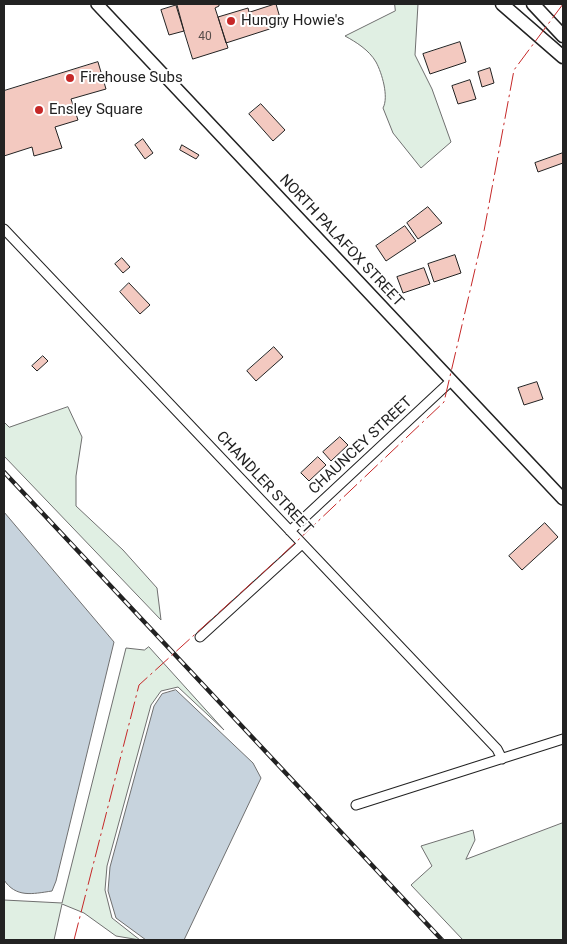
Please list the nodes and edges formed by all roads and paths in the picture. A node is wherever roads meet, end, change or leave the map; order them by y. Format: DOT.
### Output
graph roads {
  1 [pos="97,4"];
  2 [pos="502,4"];
  3 [pos="533,4"];
  4 [pos="563,36"];
  5 [pos="563,57"];
  6 [pos="4,229"];
  7 [pos="452,380"];
  8 [pos="563,499"];
  9 [pos="290,531"];
  10 [pos="302,544"];
  11 [pos="200,637"];
  12 [pos="563,739"];
  13 [pos="502,758"];
  14 [pos="356,805"];
  1 -- 7 [label="main road, NORTH PALAFOX STREET"];
  2 -- 5 [label="highway"];
  3 -- 4 [label="highway"];
  6 -- 9 [label="street, CHANDLER STREET"];
  7 -- 8 [label="main road, NORTH PALAFOX STREET"];
  7 -- 9 [label="street, CHAUNCEY STREET"];
  9 -- 10 [label="street, CHANDLER STREET"];
  10 -- 11 [label="street"];
  10 -- 13 [label="street, CHANDLER STREET"];
  12 -- 13 [label="street"];
  13 -- 14 [label="street"];
}
